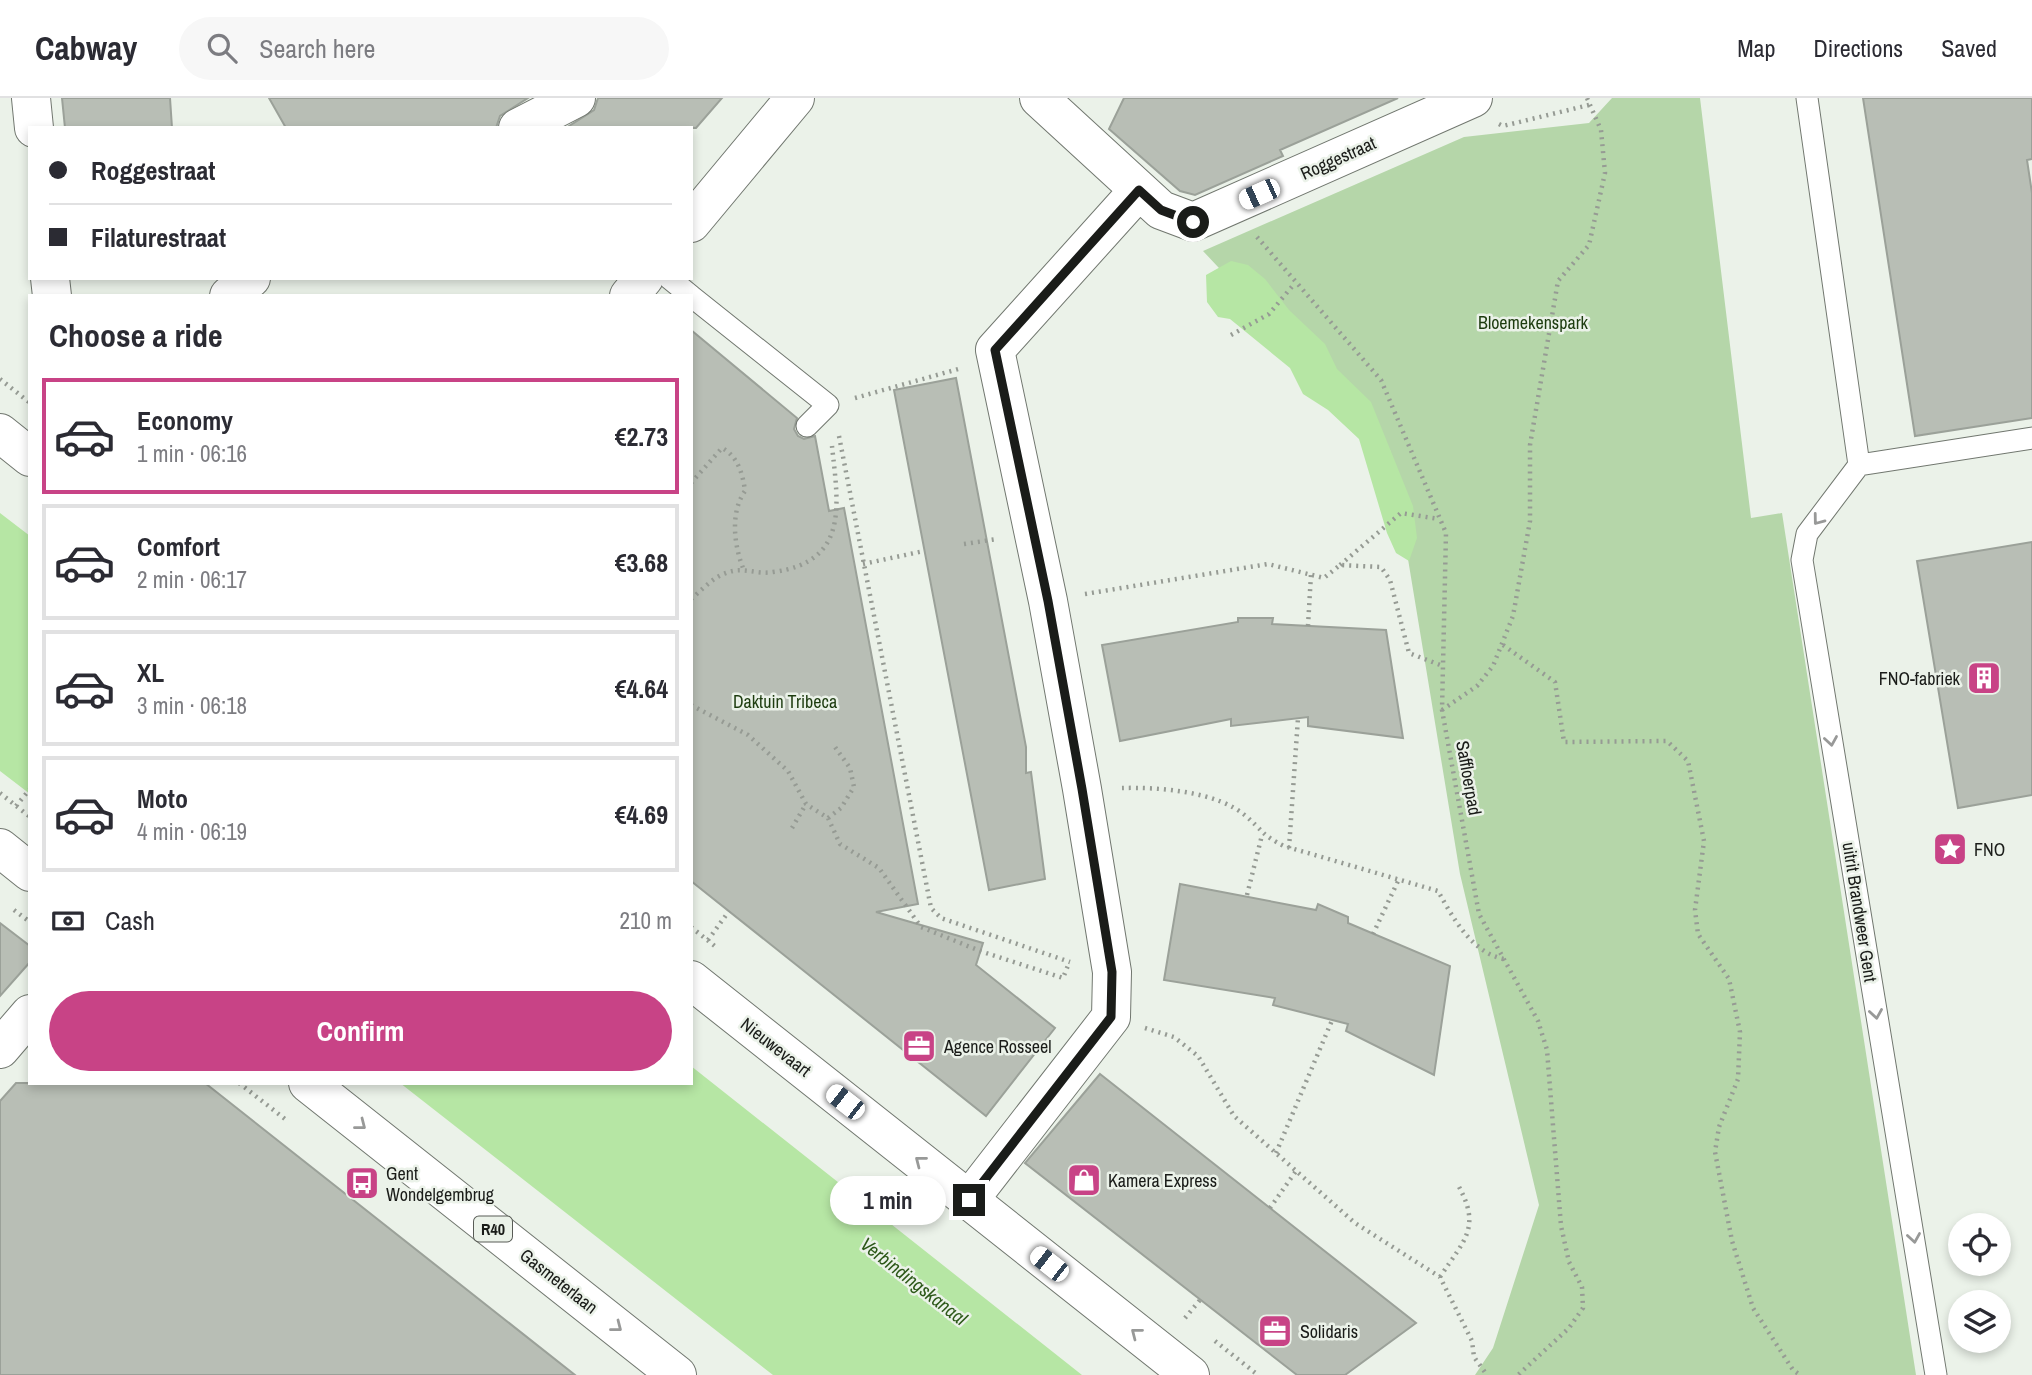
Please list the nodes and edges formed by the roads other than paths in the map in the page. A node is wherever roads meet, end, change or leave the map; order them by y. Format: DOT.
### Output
graph roads {
  1 [pos="31,98"];
  2 [pos="576,98"];
  3 [pos="795,98"];
  4 [pos="1807,98"];
  5 [pos="1464,102"];
  6 [pos="1060,106"];
  7 [pos="34,126"];
  8 [pos="522,126"];
  9 [pos="1139,190"];
  10 [pos="693,221"];
  11 [pos="249,280"];
  12 [pos="642,280"];
  13 [pos="671,280"];
  14 [pos="231,294"];
  15 [pos="631,294"];
  16 [pos="689,294"];
  17 [pos="693,298"];
  18 [pos="807,426"];
  19 [pos="0,433"];
  20 [pos="2032,438"];
  21 [pos="28,455"];
  22 [pos="1859,466"];
  23 [pos="0,848"];
  24 [pos="28,870"];
  25 [pos="693,982"];
  26 [pos="28,1016"];
  27 [pos="0,1049"];
  28 [pos="311,1085"];
  29 [pos="969,1200"];
  30 [pos="677,1375"];
  31 [pos="1190,1375"];
  32 [pos="1936,1375"];
  1 -- 7 [label="street"];
  2 -- 8 [label="street"];
  3 -- 10 [label="street"];
  4 -- 22 [label="lane"];
  5 -- 9 [label="street, Roggestraat"];
  6 -- 9 [label="street, Roggestraat"];
  9 -- 29 [label="street"];
  11 -- 14 [label="street"];
  12 -- 15 [label="street"];
  13 -- 16 [label="lane"];
  17 -- 18 [label="lane"];
  19 -- 21 [label="street"];
  20 -- 22 [label="lane"];
  22 -- 32 [label="lane, uitrit Brandweer Gent, one-way"];
  23 -- 24 [label="street"];
  29 -- 25 [label="street, Nieuwevaart, one-way"];
  26 -- 27 [label="street"];
  28 -- 30 [label="street, Gasmeterlaan / R40, one-way"];
  31 -- 29 [label="street, Nieuwevaart, one-way"];
}
